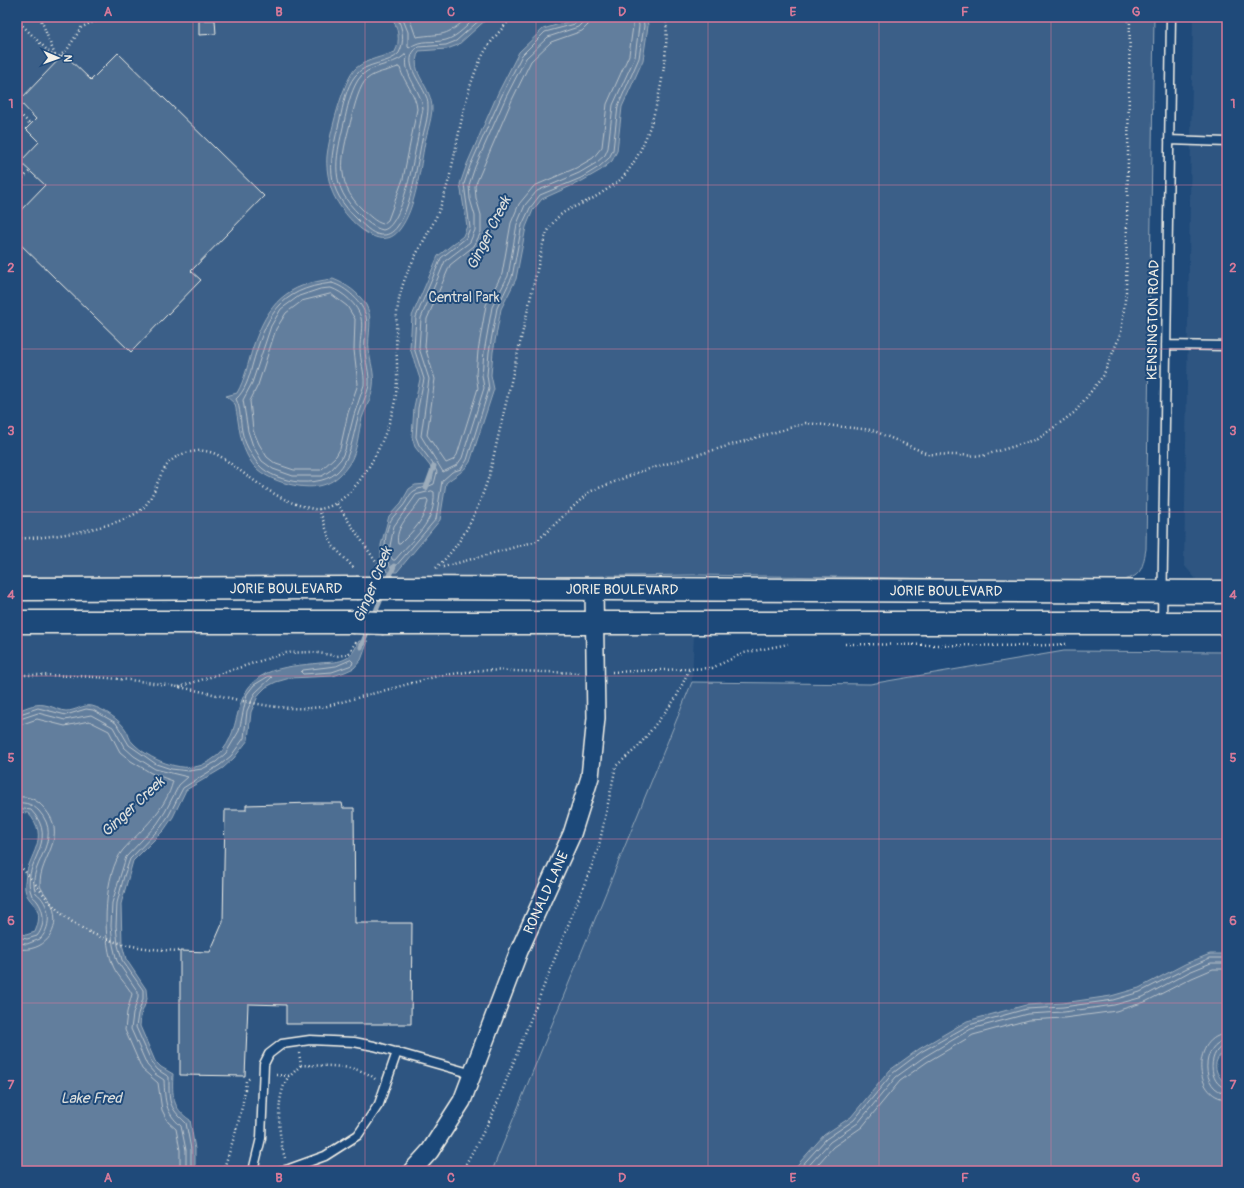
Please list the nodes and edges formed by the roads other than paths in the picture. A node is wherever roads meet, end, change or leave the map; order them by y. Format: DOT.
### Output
graph roads {
  1 [pos="1171,17"];
  2 [pos="1169,140"];
  3 [pos="1227,142"];
  4 [pos="1166,345"];
  5 [pos="1227,346"];
  6 [pos="17,590"];
  7 [pos="594,590"];
  8 [pos="1162,592"];
  9 [pos="1227,592"];
  10 [pos="17,622"];
  11 [pos="1227,623"];
  12 [pos="594,624"];
  13 [pos="1162,624"];
  14 [pos="397,1052"];
  15 [pos="473,1074"];
  16 [pos="254,1171"];
  17 [pos="280,1171"];
  18 [pos="412,1171"];
  1 -- 2 [label="lane, KENSINGTON ROAD"];
  2 -- 3 [label="lane"];
  2 -- 4 [label="lane, KENSINGTON ROAD"];
  4 -- 5 [label="lane"];
  4 -- 8 [label="lane, KENSINGTON ROAD"];
  6 -- 7 [label="main road, JORIE BOULEVARD, bridge"];
  7 -- 8 [label="main road, JORIE BOULEVARD"];
  7 -- 12 [label="street, RONALD LANE"];
  8 -- 9 [label="main road, JORIE BOULEVARD"];
  8 -- 13 [label="lane, KENSINGTON ROAD"];
  10 -- 12 [label="main road, bridge"];
  11 -- 13 [label="main road"];
  12 -- 13 [label="main road"];
  12 -- 15 [label="street, RONALD LANE"];
  14 -- 15 [label="lane"];
  14 -- 16 [label="lane"];
  14 -- 17 [label="lane"];
  15 -- 18 [label="street, RONALD LANE"];
}
